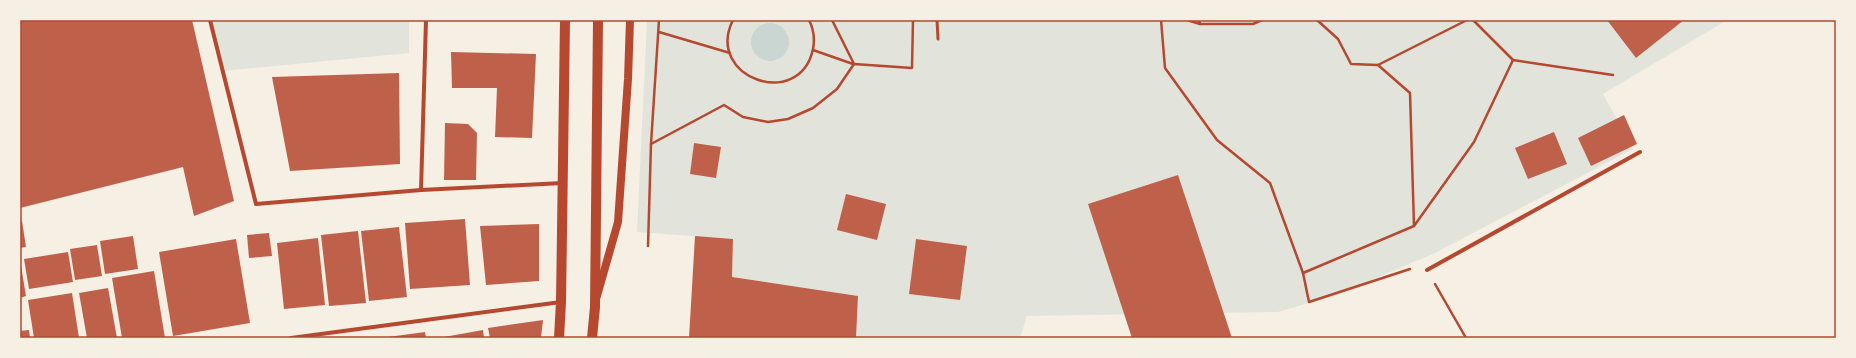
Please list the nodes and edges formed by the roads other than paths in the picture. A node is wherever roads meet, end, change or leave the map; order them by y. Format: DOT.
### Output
graph roads {
  1 [pos="210,20"];
  2 [pos="426,20"];
  3 [pos="565,20"];
  4 [pos="598,20"];
  5 [pos="630,20"];
  6 [pos="937,20"];
  7 [pos="938,39"];
  8 [pos="1640,152"];
  9 [pos="563,183"];
  10 [pos="421,190"];
  11 [pos="1428,270"];
  12 [pos="561,302"];
  13 [pos="595,306"];
  14 [pos="291,338"];
  15 [pos="559,338"];
  16 [pos="592,338"];
  1 -- 10 [label="street"];
  2 -- 10 [label="street"];
  3 -- 9 [label="main road"];
  4 -- 13 [label="main road"];
  5 -- 13 [label="main road"];
  6 -- 7 [label="lane"];
  8 -- 11 [label="street"];
  9 -- 10 [label="street"];
  9 -- 12 [label="main road"];
  12 -- 14 [label="street"];
  12 -- 15 [label="main road"];
  13 -- 16 [label="main road"];
}
